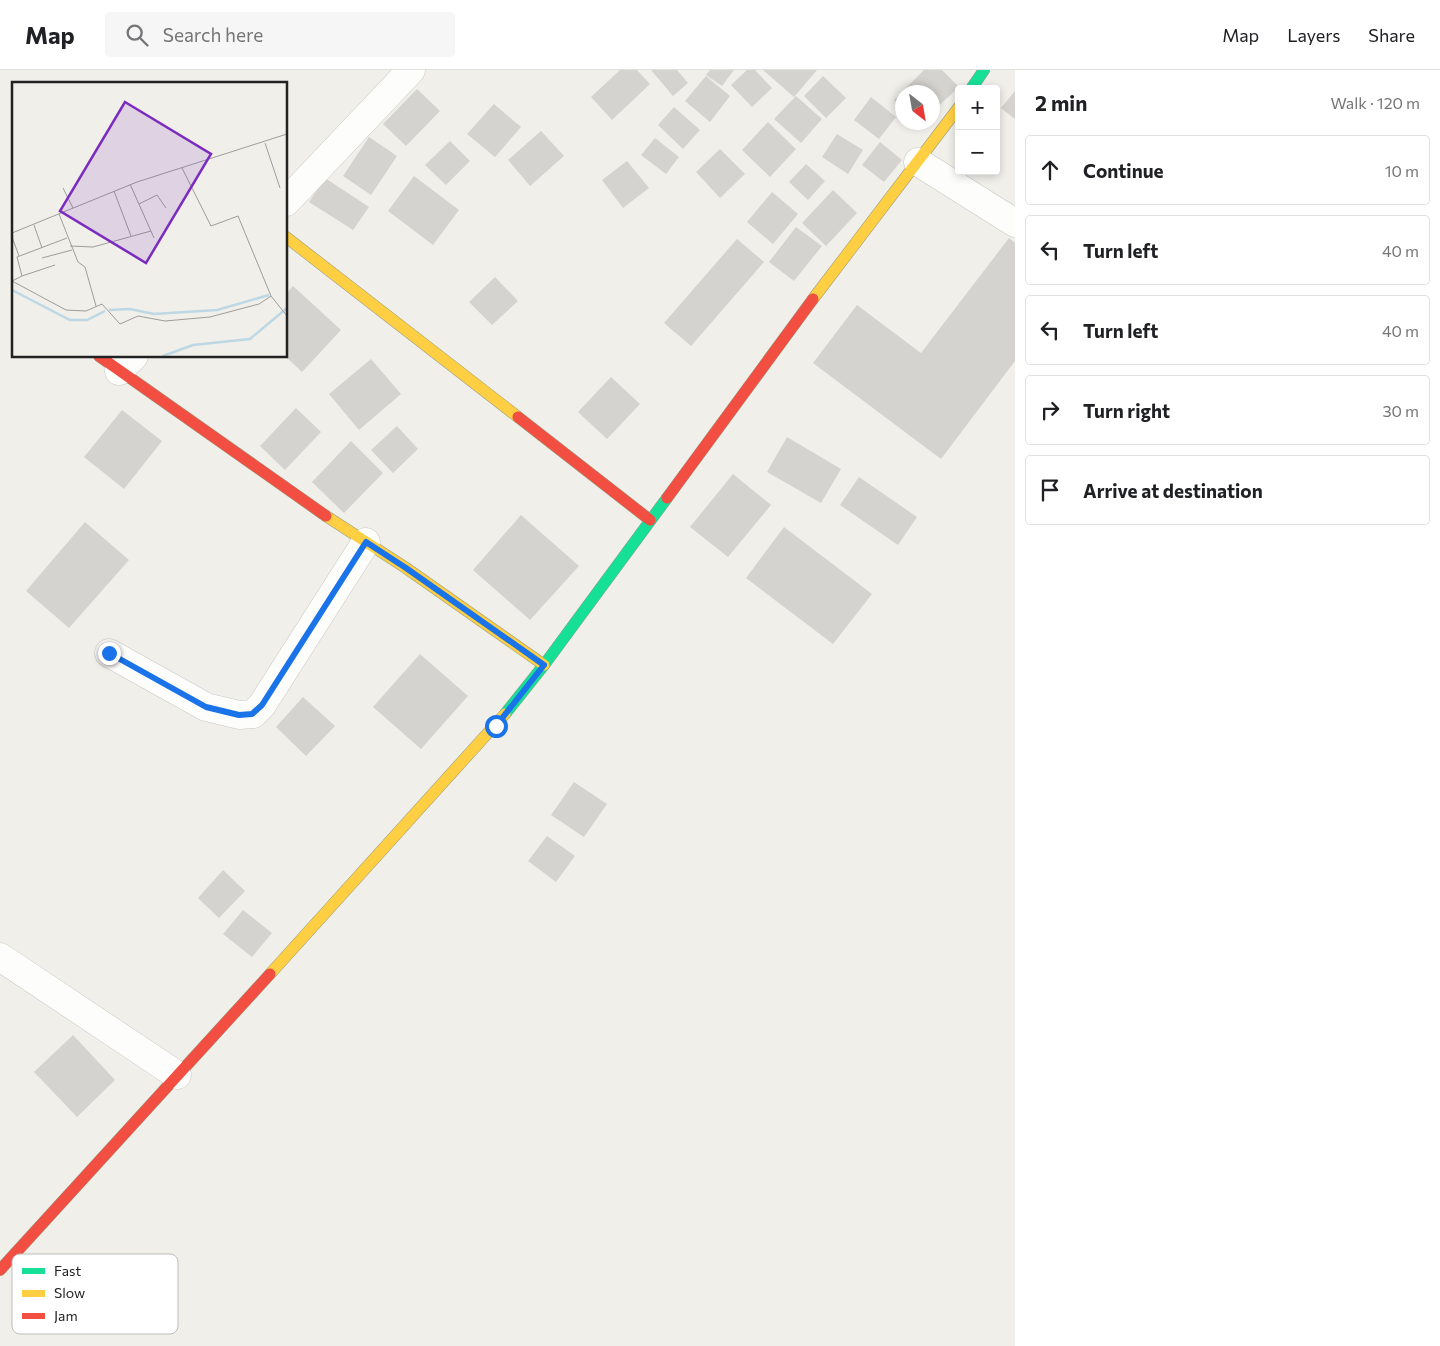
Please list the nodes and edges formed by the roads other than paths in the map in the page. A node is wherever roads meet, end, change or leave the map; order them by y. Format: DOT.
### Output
graph roads {
  1 [pos="411,70"];
  2 [pos="984,70"];
  3 [pos="974,85"];
  4 [pos="955,112"];
  5 [pos="918,162"];
  6 [pos="288,200"];
  7 [pos="1015,223"];
  8 [pos="288,239"];
  9 [pos="117,361"];
  10 [pos="650,520"];
  11 [pos="366,542"];
  12 [pos="109,653"];
  13 [pos="544,665"];
  14 [pos="0,957"];
  15 [pos="177,1075"];
  16 [pos="15,1254"];
  17 [pos="12,1257"];
  18 [pos="0,1270"];
  1 -- 6 [label="street"];
  2 -- 3 [label="street"];
  4 -- 5 [label="street"];
  5 -- 7 [label="street"];
  5 -- 10 [label="street"];
  8 -- 10 [label="street"];
  9 -- 11 [label="street"];
  10 -- 13 [label="street"];
  11 -- 12 [label="street"];
  11 -- 13 [label="street"];
  13 -- 15 [label="street"];
  14 -- 15 [label="street"];
  15 -- 16 [label="street"];
  17 -- 18 [label="street"];
}
